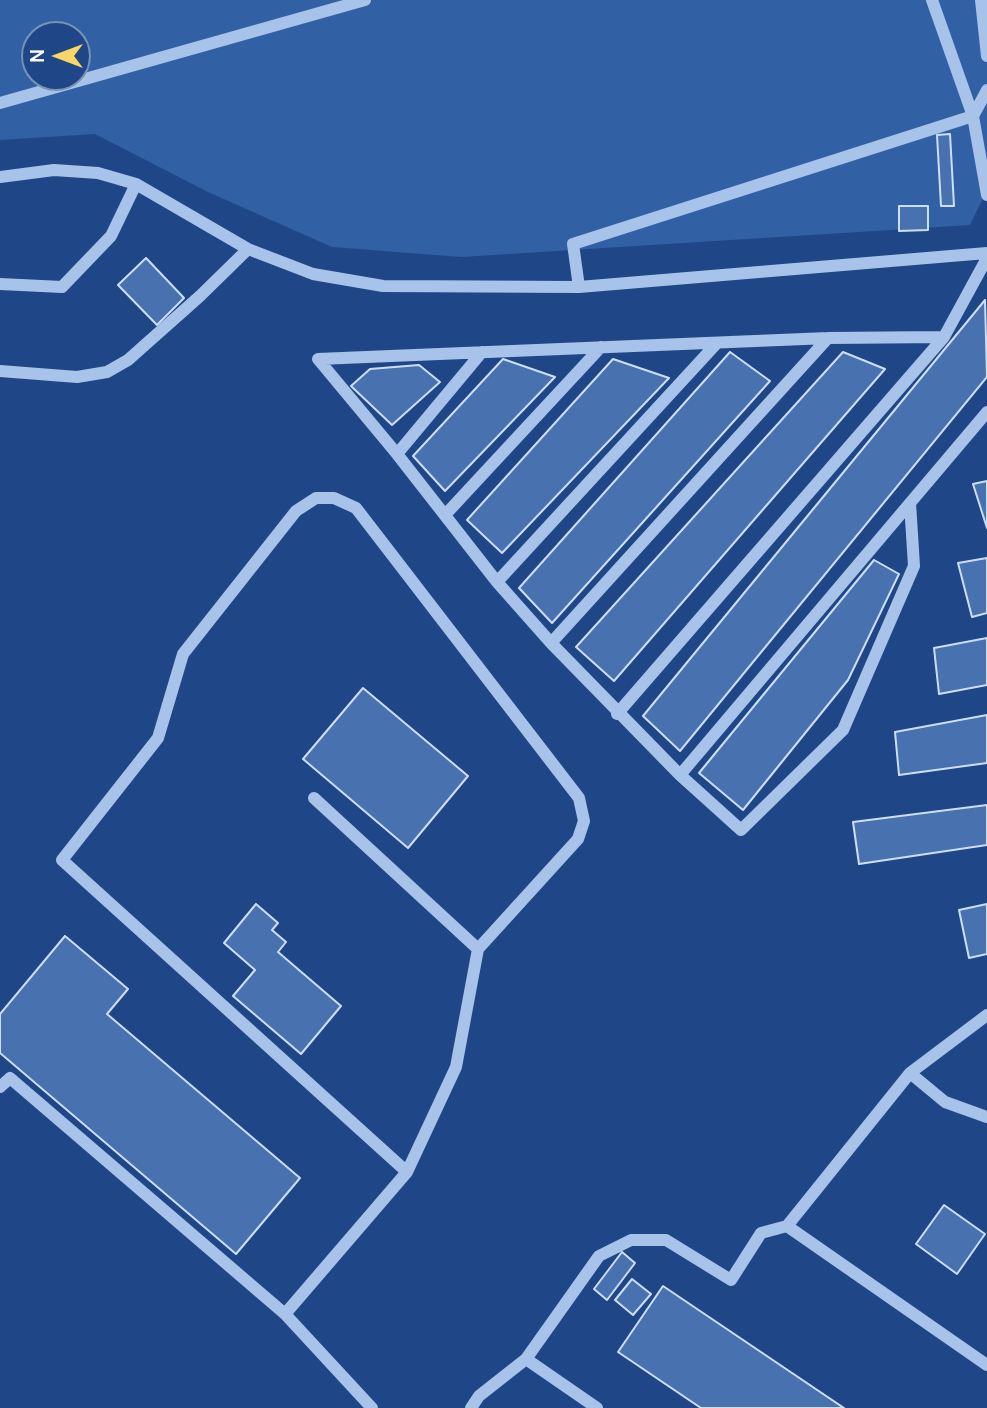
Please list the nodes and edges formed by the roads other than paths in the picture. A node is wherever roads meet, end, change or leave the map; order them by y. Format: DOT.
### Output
graph roads {
  1 [pos="365,0"];
  2 [pos="932,0"];
  3 [pos="981,0"];
  4 [pos="987,56"];
  5 [pos="987,90"];
  6 [pos="0,103"];
  7 [pos="973,116"];
  8 [pos="0,177"];
  9 [pos="136,184"];
  10 [pos="987,195"];
  11 [pos="248,249"];
  12 [pos="987,253"];
  13 [pos="987,258"];
  14 [pos="0,284"];
  15 [pos="579,287"];
  16 [pos="944,337"];
  17 [pos="828,338"];
  18 [pos="717,343"];
  19 [pos="601,347"];
  20 [pos="482,352"];
  21 [pos="0,371"];
  22 [pos="987,412"];
  23 [pos="397,454"];
  24 [pos="910,503"];
  25 [pos="445,514"];
  26 [pos="497,582"];
  27 [pos="551,643"];
  28 [pos="617,714"];
  29 [pos="680,775"];
  30 [pos="314,798"];
  31 [pos="478,949"];
  32 [pos="987,1015"];
  33 [pos="909,1073"];
  34 [pos="0,1087"];
  35 [pos="987,1117"];
  36 [pos="407,1172"];
  37 [pos="787,1226"];
  38 [pos="285,1314"];
  39 [pos="526,1359"];
  40 [pos="987,1366"];
  41 [pos="372,1408"];
  42 [pos="471,1408"];
  43 [pos="597,1408"];
  1 -- 6 [label="street"];
  2 -- 7 [label="street"];
  3 -- 4 [label="street"];
  5 -- 7 [label="street"];
  7 -- 10 [label="street"];
  7 -- 15 [label="street"];
  8 -- 9 [label="street"];
  9 -- 11 [label="street"];
  9 -- 14 [label="street"];
  11 -- 15 [label="street"];
  11 -- 21 [label="street"];
  12 -- 15 [label="street"];
  13 -- 16 [label="street"];
  16 -- 17 [label="street"];
  16 -- 28 [label="street"];
  17 -- 18 [label="street"];
  17 -- 27 [label="street"];
  18 -- 19 [label="street"];
  18 -- 26 [label="street"];
  19 -- 20 [label="street"];
  19 -- 25 [label="street"];
  20 -- 23 [label="street"];
  20 -- 23 [label="street"];
  22 -- 24 [label="street"];
  23 -- 25 [label="street"];
  24 -- 29 [label="street"];
  24 -- 29 [label="street"];
  25 -- 26 [label="street"];
  26 -- 27 [label="street"];
  27 -- 28 [label="street"];
  28 -- 29 [label="street"];
  30 -- 31 [label="street"];
  31 -- 36 [label="street"];
  31 -- 36 [label="street"];
  32 -- 33 [label="street"];
  33 -- 35 [label="street"];
  33 -- 37 [label="street"];
  34 -- 38 [label="street"];
  36 -- 38 [label="street"];
  37 -- 39 [label="street"];
  37 -- 40 [label="street"];
  38 -- 41 [label="street"];
  39 -- 42 [label="street"];
  39 -- 43 [label="street"];
}
